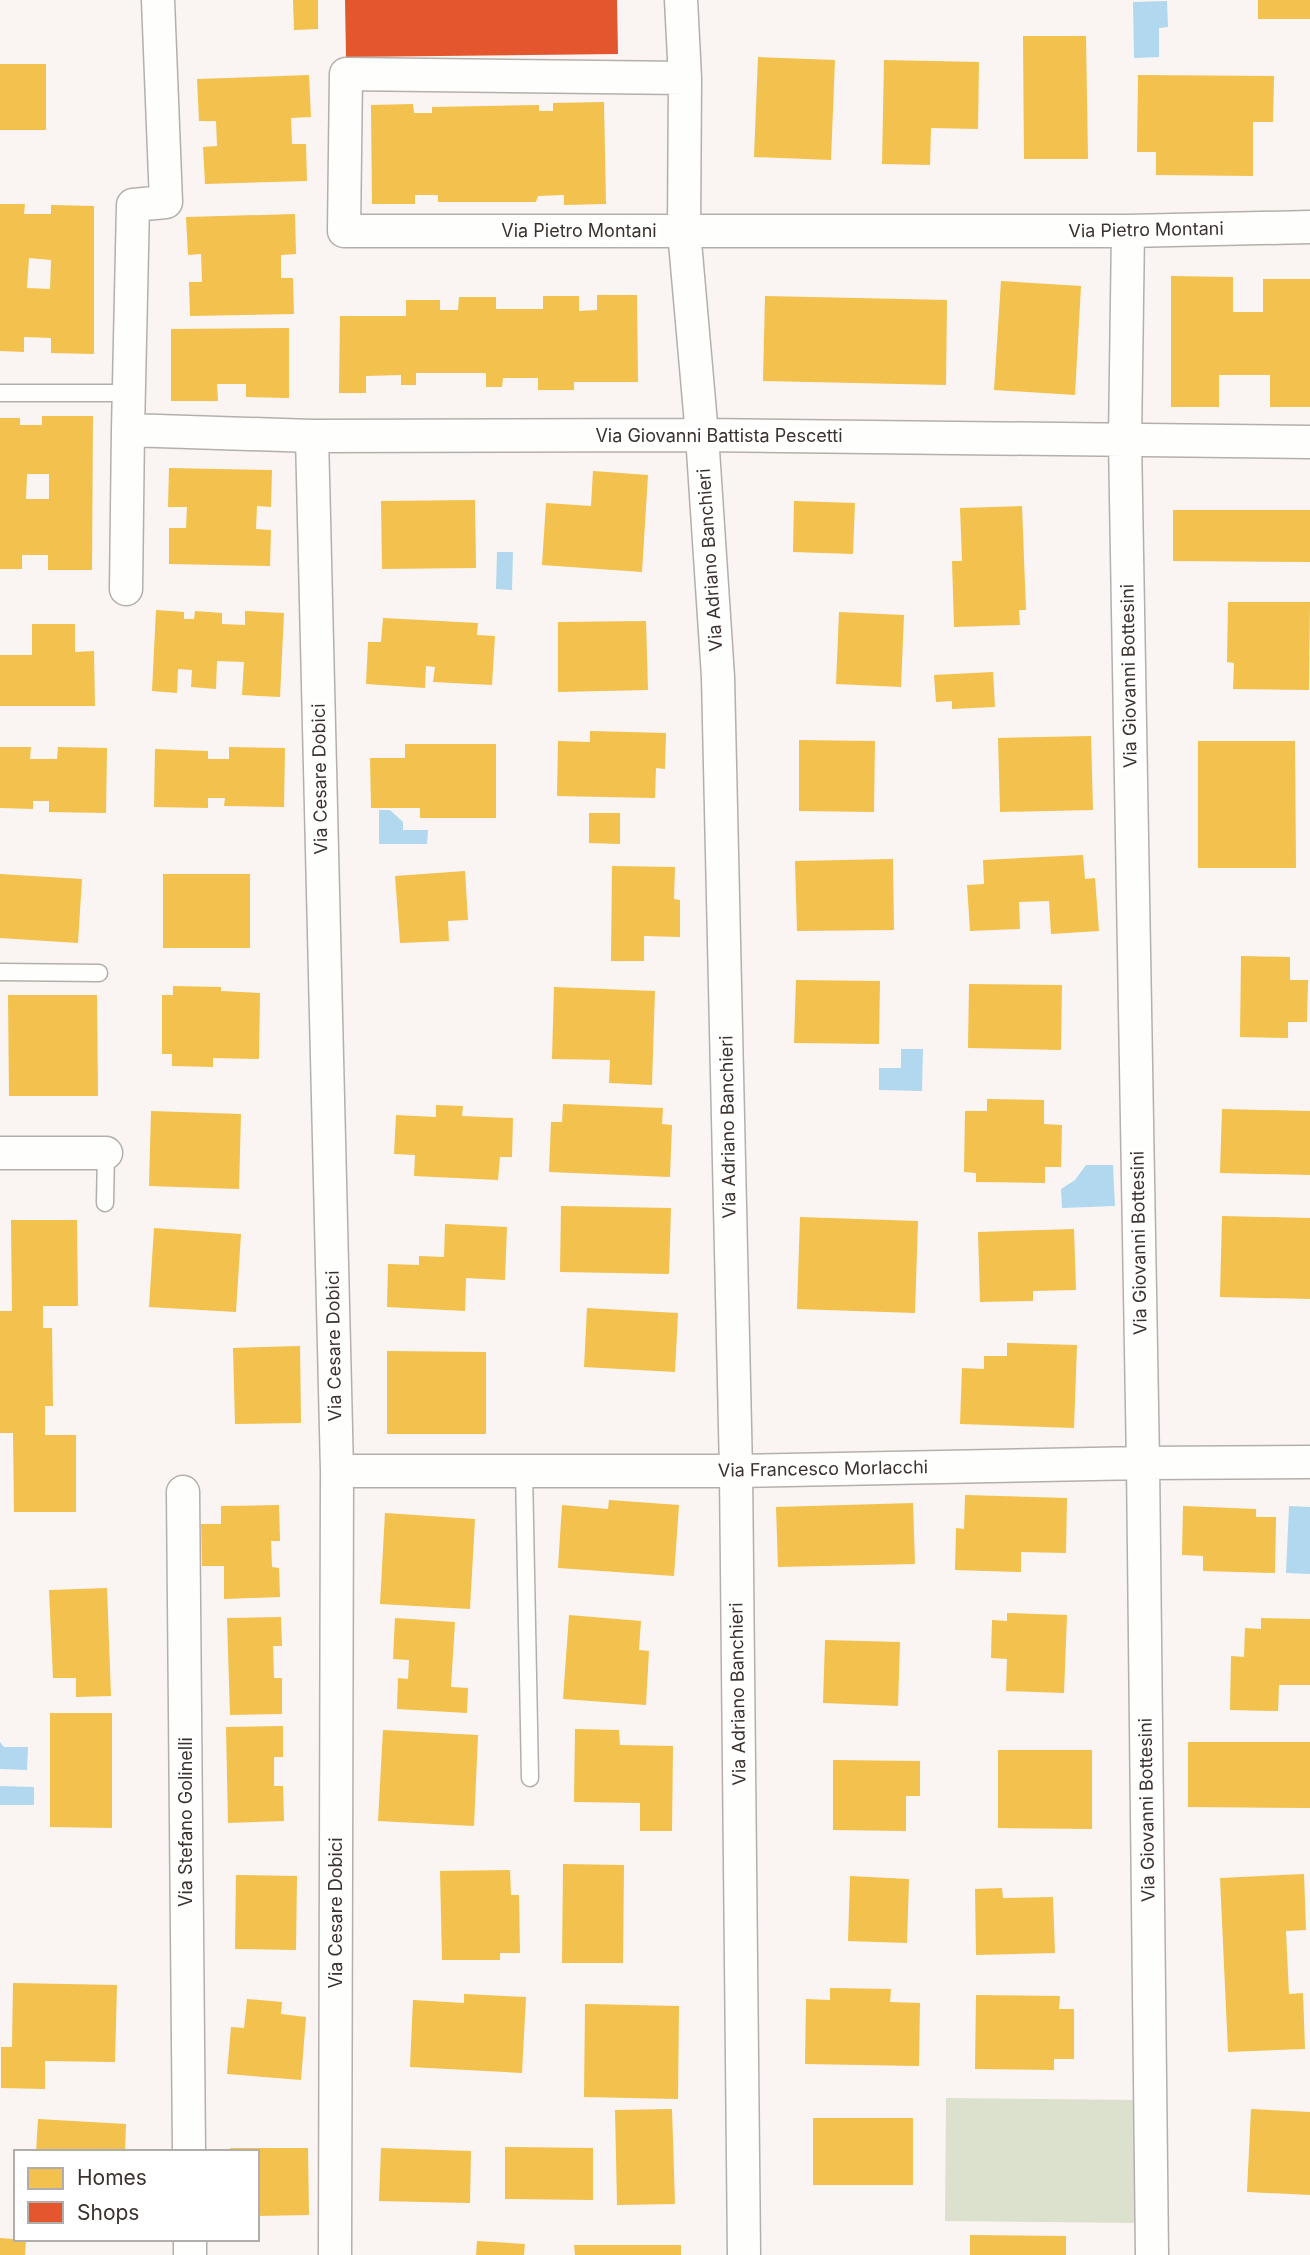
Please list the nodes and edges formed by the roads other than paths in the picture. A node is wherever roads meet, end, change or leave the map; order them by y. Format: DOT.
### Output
graph roads {
  1 [pos="158,0"];
  2 [pos="681,0"];
  3 [pos="685,78"];
  4 [pos="1310,227"];
  5 [pos="684,231"];
  6 [pos="1128,231"];
  7 [pos="0,393"];
  8 [pos="129,393"];
  9 [pos="128,430"];
  10 [pos="702,435"];
  11 [pos="312,436"];
  12 [pos="1125,440"];
  13 [pos="1310,442"];
  14 [pos="126,589"];
  15 [pos="0,972"];
  16 [pos="99,973"];
  17 [pos="0,1153"];
  18 [pos="106,1153"];
  19 [pos="105,1203"];
  20 [pos="1310,1462"];
  21 [pos="1143,1463"];
  22 [pos="337,1471"];
  23 [pos="524,1471"];
  24 [pos="736,1471"];
  25 [pos="183,1492"];
  26 [pos="530,1778"];
  27 [pos="189,2150"];
  28 [pos="335,2255"];
  29 [pos="744,2255"];
  30 [pos="1152,2255"];
  1 -- 8 [label="street"];
  2 -- 3 [label="street, Via Adriano Banchieri"];
  3 -- 5 [label="street, Via Adriano Banchieri"];
  3 -- 5 [label="street, Via Pietro Montani"];
  4 -- 6 [label="street, Via Pietro Montani"];
  5 -- 6 [label="street, Via Pietro Montani"];
  5 -- 10 [label="street, Via Adriano Banchieri"];
  6 -- 12 [label="street, Via Giovanni Bottesini"];
  7 -- 8 [label="lane"];
  8 -- 9 [label="street"];
  9 -- 11 [label="street, Via Giovanni Battista Pescetti"];
  9 -- 14 [label="street"];
  10 -- 11 [label="street, Via Giovanni Battista Pescetti"];
  10 -- 12 [label="street, Via Giovanni Battista Pescetti"];
  10 -- 24 [label="street, Via Adriano Banchieri"];
  11 -- 22 [label="street, Via Cesare Dobici"];
  12 -- 13 [label="street, Via Giovanni Battista Pescetti"];
  12 -- 21 [label="street, Via Giovanni Bottesini"];
  15 -- 16 [label="lane"];
  17 -- 18 [label="street"];
  18 -- 19 [label="lane"];
  20 -- 21 [label="street, Via Francesco Morlacchi"];
  21 -- 24 [label="street, Via Francesco Morlacchi"];
  21 -- 30 [label="street, Via Giovanni Bottesini"];
  22 -- 23 [label="street, Via Francesco Morlacchi"];
  22 -- 28 [label="street, Via Cesare Dobici"];
  23 -- 24 [label="street, Via Francesco Morlacchi"];
  23 -- 26 [label="lane"];
  24 -- 29 [label="street, Via Adriano Banchieri"];
  25 -- 27 [label="street, Via Stefano Golinelli"];
}
